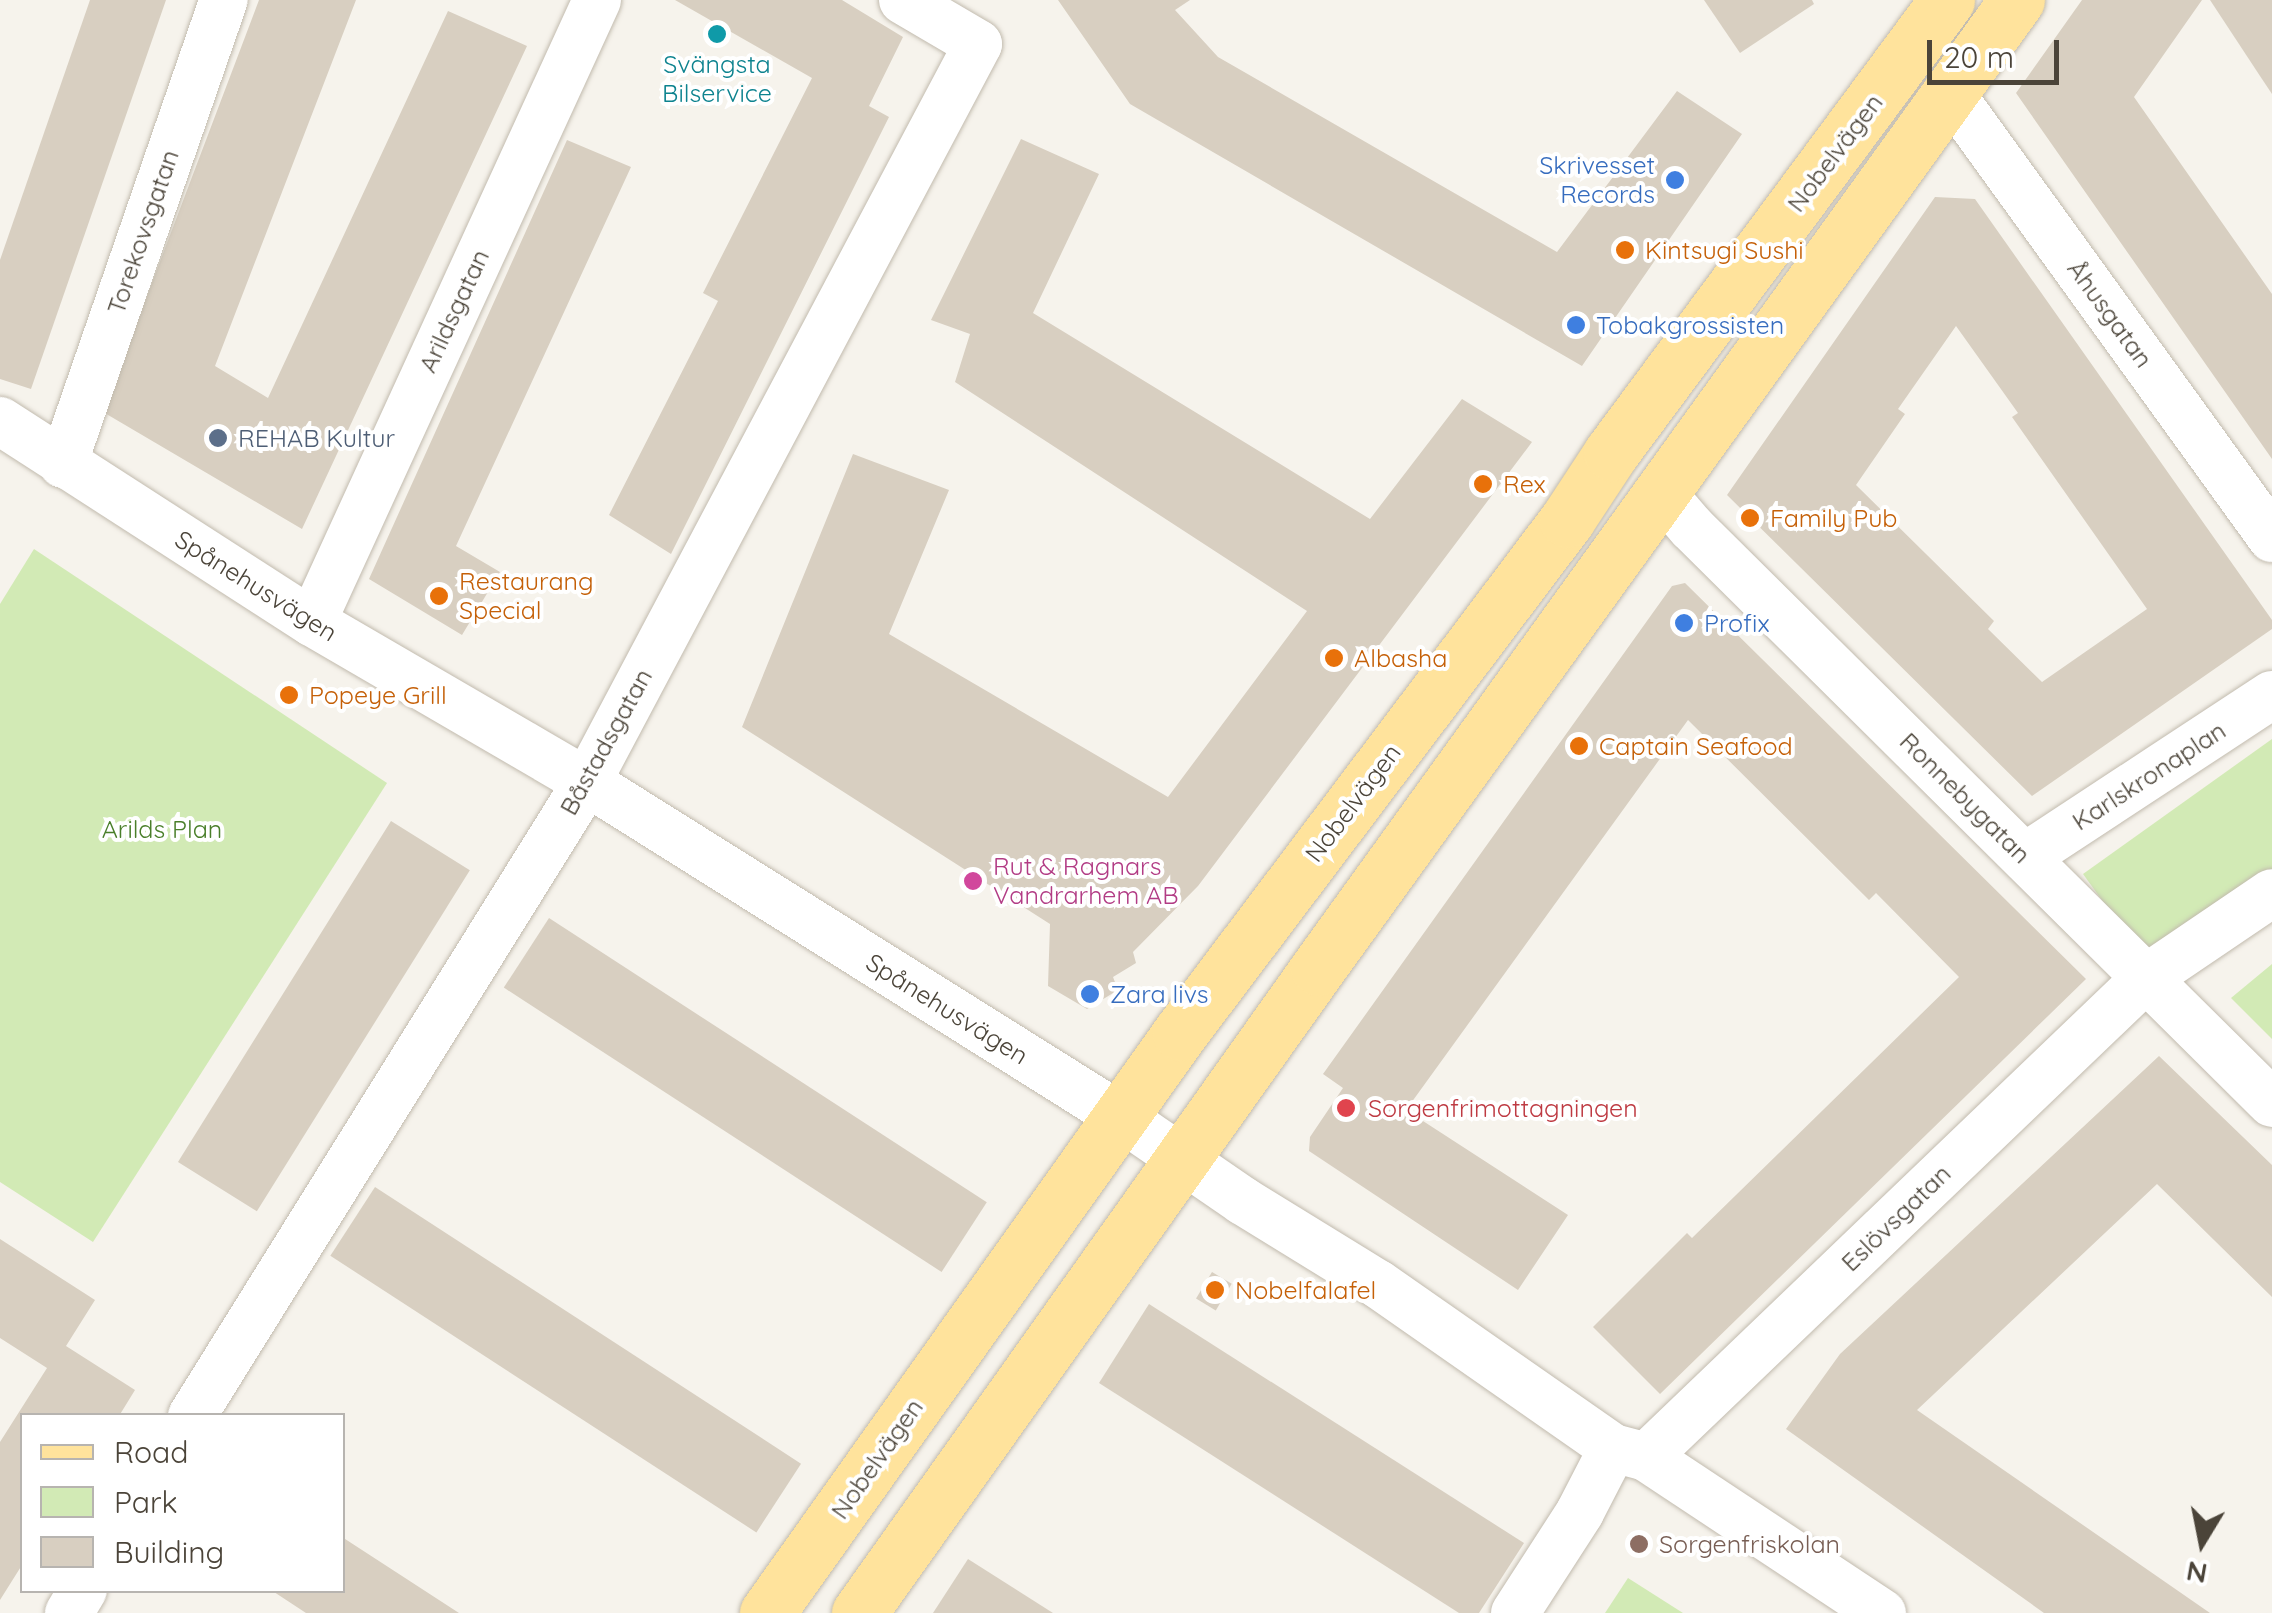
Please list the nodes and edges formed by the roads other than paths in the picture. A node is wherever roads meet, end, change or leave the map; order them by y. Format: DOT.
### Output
graph roads {
  1 [pos="224,0"];
  2 [pos="597,0"];
  3 [pos="903,0"];
  4 [pos="1947,0"];
  5 [pos="2017,0"];
  6 [pos="1948,90"];
  7 [pos="0,421"];
  8 [pos="63,464"];
  9 [pos="1660,492"];
  10 [pos="2272,538"];
  11 [pos="312,622"];
  12 [pos="2272,695"];
  13 [pos="587,782"];
  14 [pos="2025,858"];
  15 [pos="2272,893"];
  16 [pos="2145,979"];
  17 [pos="2272,1103"];
  18 [pos="1121,1117"];
  19 [pos="1182,1159"];
  20 [pos="194,1413"];
  21 [pos="1630,1453"];
  22 [pos="768,1613"];
  23 [pos="859,1613"];
  24 [pos="1516,1613"];
  25 [pos="1882,1613"];
  1 -- 8 [label="street, Torekovsgatan"];
  2 -- 11 [label="street, Arildsgatan"];
  3 -- 13 [label="street, Båstadsgatan"];
  4 -- 18 [label="main road, Nobelvägen"];
  5 -- 6 [label="main road"];
  6 -- 9 [label="main road"];
  6 -- 10 [label="street, Åhusgatan"];
  7 -- 8 [label="street, Spånehusvägen"];
  8 -- 11 [label="street, Spånehusvägen"];
  9 -- 14 [label="street, Ronnebygatan"];
  9 -- 19 [label="main road"];
  11 -- 13 [label="street, Spånehusvägen"];
  12 -- 14 [label="street, Karlskronaplan"];
  13 -- 18 [label="street, Spånehusvägen"];
  13 -- 20 [label="street, Båstadsgatan"];
  14 -- 16 [label="street, Ronnebygatan"];
  15 -- 16 [label="street"];
  16 -- 17 [label="street, Ronnebygatan"];
  16 -- 21 [label="street, Eslövsgatan"];
  18 -- 19 [label="street, Spånehusvägen"];
  18 -- 22 [label="main road, Nobelvägen"];
  19 -- 21 [label="street, Spånehusvägen"];
  19 -- 23 [label="main road"];
  21 -- 24 [label="street, Eslövsgatan"];
  21 -- 25 [label="street, Spånehusvägen"];
}
